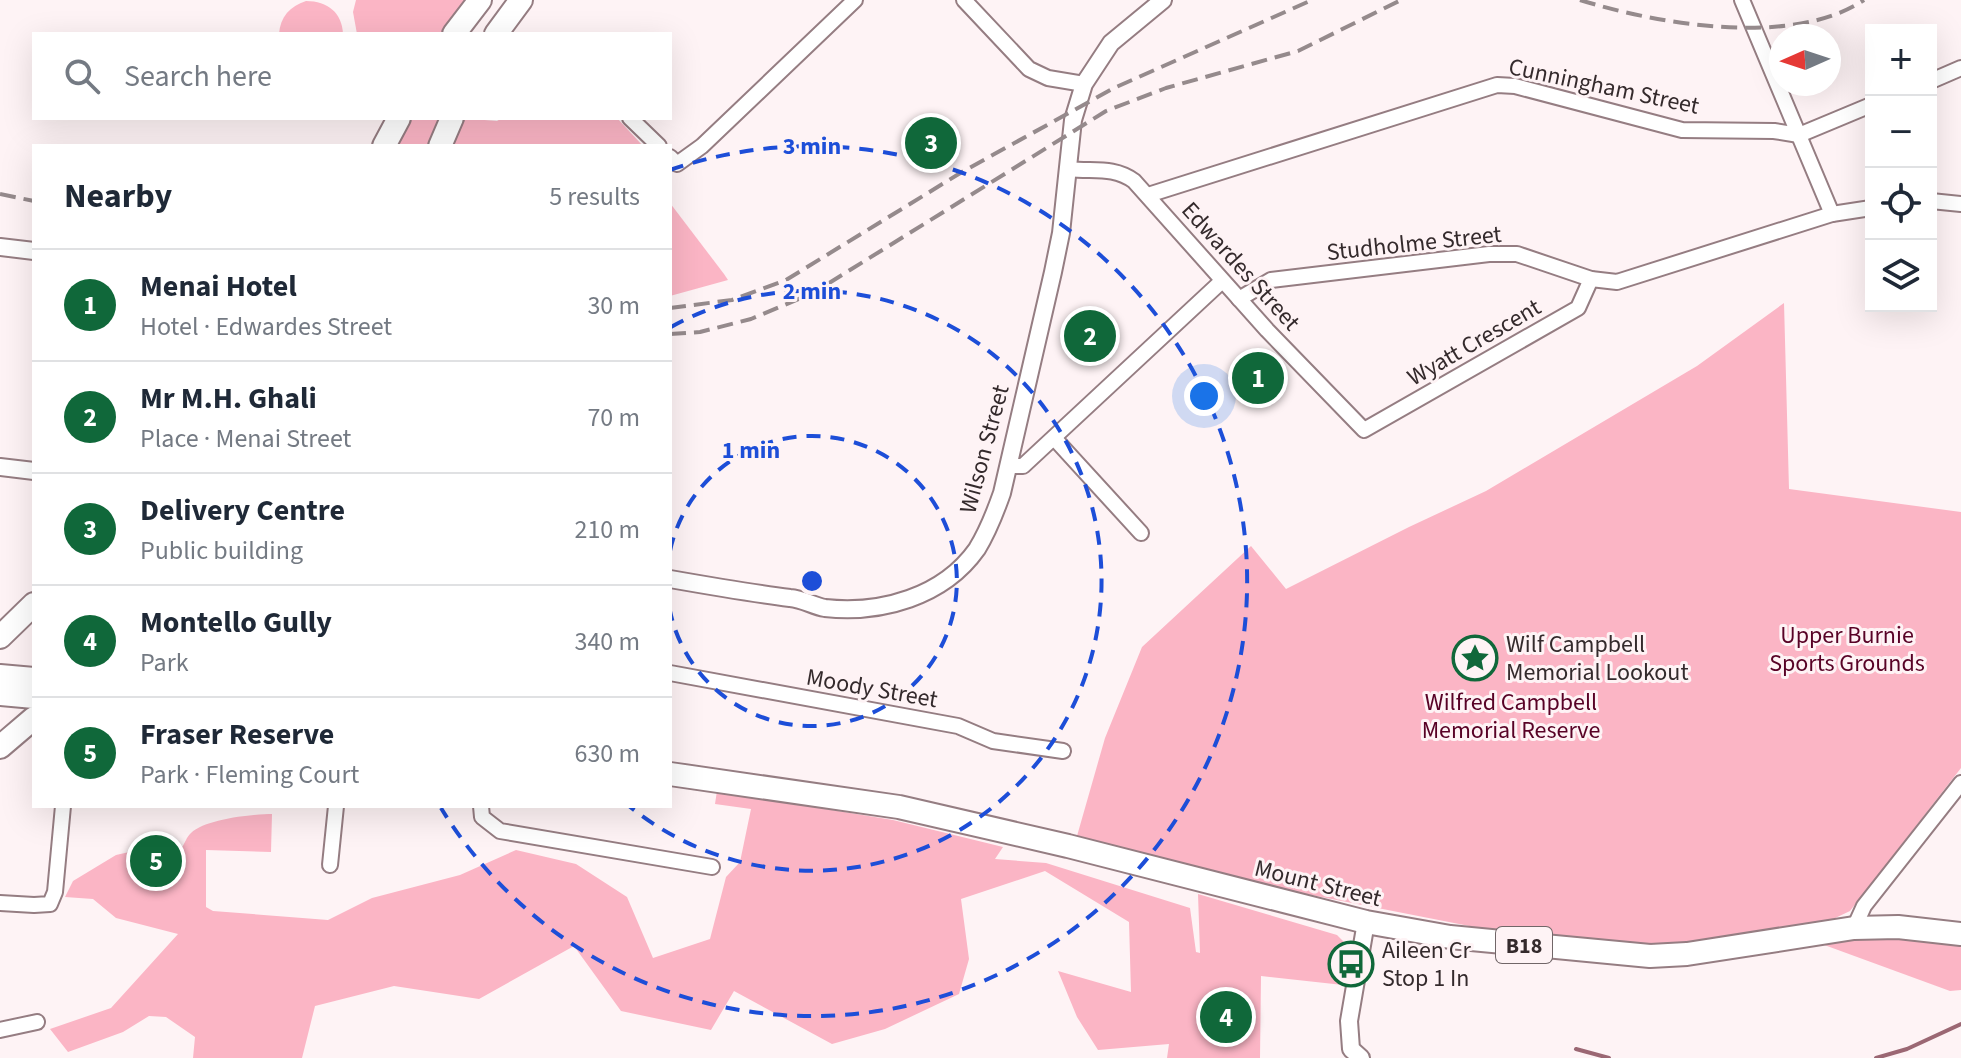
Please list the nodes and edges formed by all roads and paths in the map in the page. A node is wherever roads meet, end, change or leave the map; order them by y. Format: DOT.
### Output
graph roads {
  1 [pos="480,0"];
  2 [pos="521,0"];
  3 [pos="855,0"];
  4 [pos="964,0"];
  5 [pos="1163,0"];
  6 [pos="1742,0"];
  7 [pos="456,32"];
  8 [pos="497,32"];
  9 [pos="1961,68"];
  10 [pos="1937,78"];
  11 [pos="1084,84"];
  12 [pos="1865,108"];
  13 [pos="632,120"];
  14 [pos="396,122"];
  15 [pos="1799,135"];
  16 [pos="385,144"];
  17 [pos="657,144"];
  18 [pos="672,159"];
  19 [pos="1069,169"];
  20 [pos="1148,195"];
  21 [pos="1937,202"];
  22 [pos="1961,204"];
  23 [pos="1865,209"];
  24 [pos="1832,214"];
  25 [pos="0,247"];
  26 [pos="32,251"];
  27 [pos="1591,279"];
  28 [pos="1222,281"];
  29 [pos="1239,299"];
  30 [pos="1364,430"];
  31 [pos="1055,439"];
  32 [pos="1008,466"];
  33 [pos="0,467"];
  34 [pos="32,471"];
  35 [pos="1141,533"];
  36 [pos="672,579"];
  37 [pos="32,606"];
  38 [pos="0,637"];
  39 [pos="672,673"];
  40 [pos="0,676"];
  41 [pos="32,679"];
  42 [pos="0,694"];
  43 [pos="32,697"];
  44 [pos="32,720"];
  45 [pos="32,732"];
  46 [pos="4,743"];
  47 [pos="1063,751"];
  48 [pos="672,774"];
  49 [pos="1961,783"];
  50 [pos="63,808"];
  51 [pos="336,808"];
  52 [pos="481,808"];
  53 [pos="330,865"];
  54 [pos="712,867"];
  55 [pos="0,903"];
  56 [pos="1366,922"];
  57 [pos="1854,928"];
  58 [pos="1961,934"];
  59 [pos="37,1022"];
  60 [pos="0,1030"];
  61 [pos="1361,1058"];
  1 -- 7 [label="highway"];
  2 -- 8 [label="highway"];
  3 -- 18 [label="street"];
  4 -- 11 [label="street"];
  5 -- 11 [label="street, Wilson Street"];
  6 -- 15 [label="street"];
  9 -- 10 [label="street"];
  11 -- 19 [label="street, Wilson Street"];
  12 -- 15 [label="street, Cunningham Street"];
  13 -- 17 [label="street"];
  14 -- 16 [label="highway"];
  15 -- 20 [label="street, Cunningham Street"];
  15 -- 24 [label="street"];
  19 -- 20 [label="street, Edwardes Street"];
  19 -- 32 [label="street, Wilson Street"];
  20 -- 28 [label="street, Edwardes Street"];
  21 -- 22 [label="street"];
  23 -- 24 [label="street, Studholme Street"];
  24 -- 27 [label="street, Studholme Street"];
  25 -- 26 [label="street"];
  27 -- 29 [label="street, Studholme Street"];
  27 -- 30 [label="street, Wyatt Crescent"];
  28 -- 29 [label="street, Edwardes Street"];
  28 -- 31 [label="street"];
  29 -- 30 [label="street, Edwardes Street"];
  31 -- 32 [label="street"];
  31 -- 35 [label="street"];
  32 -- 36 [label="street, Wilson Street"];
  33 -- 34 [label="street"];
  37 -- 38 [label="highway"];
  39 -- 47 [label="street, Moody Street"];
  40 -- 41 [label="highway"];
  42 -- 43 [label="highway"];
  44 -- 46 [label="highway"];
  45 -- 46 [label="street"];
  48 -- 56 [label="highway, Mount Street / B18"];
  49 -- 57 [label="street"];
  50 -- 55 [label="street"];
  51 -- 53 [label="street"];
  52 -- 54 [label="street"];
  56 -- 57 [label="highway, Mount Street / B18"];
  56 -- 61 [label="street"];
  57 -- 58 [label="highway, Mount Street / B18"];
  59 -- 60 [label="street"];
}
